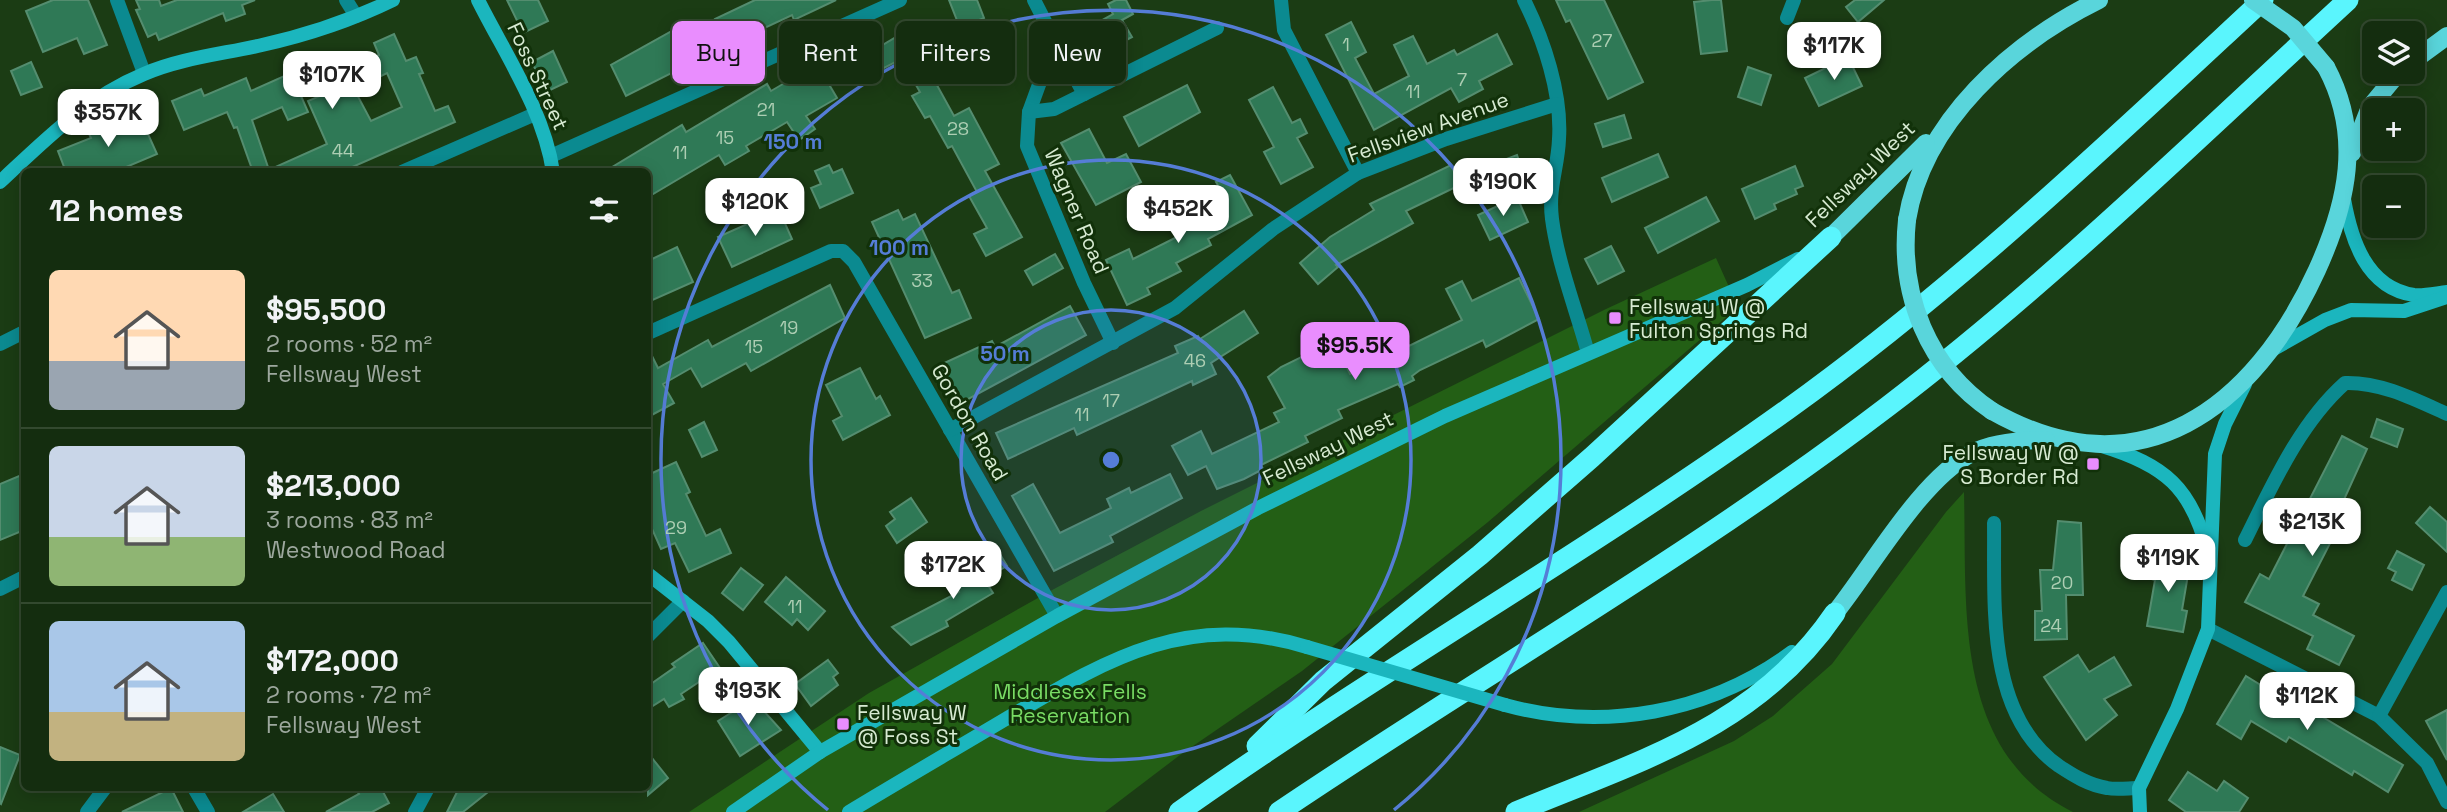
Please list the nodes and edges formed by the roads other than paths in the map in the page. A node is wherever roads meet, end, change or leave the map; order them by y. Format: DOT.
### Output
graph roads {
  1 [pos="117,0"];
  2 [pos="346,0"];
  3 [pos="393,0"];
  4 [pos="478,0"];
  5 [pos="900,0"];
  6 [pos="1281,0"];
  7 [pos="1524,0"];
  8 [pos="1794,0"];
  9 [pos="2090,0"];
  10 [pos="2099,0"];
  11 [pos="2253,0"];
  12 [pos="2263,0"];
  13 [pos="2348,0"];
  14 [pos="356,16"];
  15 [pos="1787,18"];
  16 [pos="2053,27"];
  17 [pos="1217,28"];
  18 [pos="2447,36"];
  19 [pos="2425,52"];
  20 [pos="144,74"];
  21 [pos="1039,84"];
  22 [pos="1079,84"];
  23 [pos="2389,84"];
  24 [pos="1084,94"];
  25 [pos="1967,100"];
  26 [pos="1557,104"];
  27 [pos="1029,112"];
  28 [pos="535,114"];
  29 [pos="551,156"];
  30 [pos="2350,163"];
  31 [pos="411,168"];
  32 [pos="552,168"];
  33 [pos="1357,173"];
  34 [pos="0,182"];
  35 [pos="2344,198"];
  36 [pos="1831,237"];
  37 [pos="2447,295"];
  38 [pos="651,332"];
  39 [pos="21,334"];
  40 [pos="0,344"];
  41 [pos="1113,344"];
  42 [pos="2270,351"];
  43 [pos="1588,353"];
  44 [pos="2250,377"];
  45 [pos="2447,414"];
  46 [pos="950,430"];
  47 [pos="2064,439"];
  48 [pos="2092,443"];
  49 [pos="1994,523"];
  50 [pos="2245,540"];
  51 [pos="2211,568"];
  52 [pos="651,576"];
  53 [pos="21,578"];
  54 [pos="0,589"];
  55 [pos="2447,592"];
  56 [pos="683,601"];
  57 [pos="1835,613"];
  58 [pos="1057,616"];
  59 [pos="2208,629"];
  60 [pos="651,633"];
  61 [pos="2379,716"];
  62 [pos="820,752"];
  63 [pos="1214,788"];
  64 [pos="2139,788"];
  65 [pos="103,791"];
  66 [pos="196,791"];
  67 [pos="426,791"];
  68 [pos="2447,802"];
  69 [pos="87,812"];
  70 [pos="208,812"];
  71 [pos="415,812"];
  72 [pos="733,812"];
  73 [pos="849,812"];
  74 [pos="1179,812"];
  75 [pos="1279,812"];
  76 [pos="1516,812"];
  77 [pos="2140,812"];
  1 -- 20 [label="street"];
  2 -- 14 [label="street"];
  3 -- 14 [label="main road"];
  4 -- 28 [label="main road, Foss Street"];
  5 -- 29 [label="street"];
  6 -- 33 [label="street"];
  7 -- 26 [label="street"];
  8 -- 15 [label="street"];
  9 -- 16 [label="main road"];
  10 -- 16 [label="main road"];
  11 -- 30 [label="main road, bridge"];
  12 -- 63 [label="highway"];
  13 -- 75 [label="highway"];
  14 -- 20 [label="main road"];
  16 -- 25 [label="main road"];
  17 -- 24 [label="street"];
  18 -- 19 [label="main road"];
  20 -- 34 [label="main road"];
  21 -- 27 [label="street, Wagner Road"];
  22 -- 24 [label="street"];
  23 -- 30 [label="main road"];
  24 -- 27 [label="street"];
  25 -- 36 [label="main road, Fellsway West"];
  25 -- 47 [label="main road, bridge"];
  26 -- 33 [label="street, Fellsview Avenue"];
  26 -- 43 [label="street"];
  27 -- 41 [label="street, Wagner Road"];
  28 -- 29 [label="main road, Foss Street"];
  28 -- 31 [label="street"];
  29 -- 32 [label="main road, Foss Street"];
  30 -- 35 [label="main road"];
  33 -- 41 [label="street, Fellsview Avenue"];
  35 -- 37 [label="main road"];
  35 -- 42 [label="main road"];
  36 -- 43 [label="main road, Fellsway West"];
  36 -- 63 [label="highway"];
  37 -- 42 [label="main road"];
  38 -- 46 [label="street, Gordon Road"];
  39 -- 40 [label="street"];
  41 -- 46 [label="street, Fellsview Avenue"];
  42 -- 44 [label="main road"];
  43 -- 58 [label="main road, Fellsway West"];
  44 -- 48 [label="main road"];
  44 -- 51 [label="main road"];
  45 -- 50 [label="street"];
  46 -- 58 [label="street, Gordon Road"];
  47 -- 48 [label="main road"];
  47 -- 57 [label="main road"];
  48 -- 51 [label="main road"];
  49 -- 64 [label="street"];
  51 -- 59 [label="main road"];
  52 -- 56 [label="main road"];
  53 -- 54 [label="street"];
  55 -- 61 [label="street"];
  56 -- 60 [label="street"];
  56 -- 62 [label="main road"];
  57 -- 73 [label="main road, bridge"];
  57 -- 76 [label="highway"];
  58 -- 62 [label="main road, Fellsway West"];
  59 -- 61 [label="street"];
  59 -- 64 [label="main road"];
  61 -- 68 [label="street"];
  62 -- 72 [label="main road, Fellsway West"];
  63 -- 74 [label="highway"];
  64 -- 77 [label="main road"];
  65 -- 69 [label="street"];
  66 -- 70 [label="street"];
  67 -- 71 [label="street"];
}
